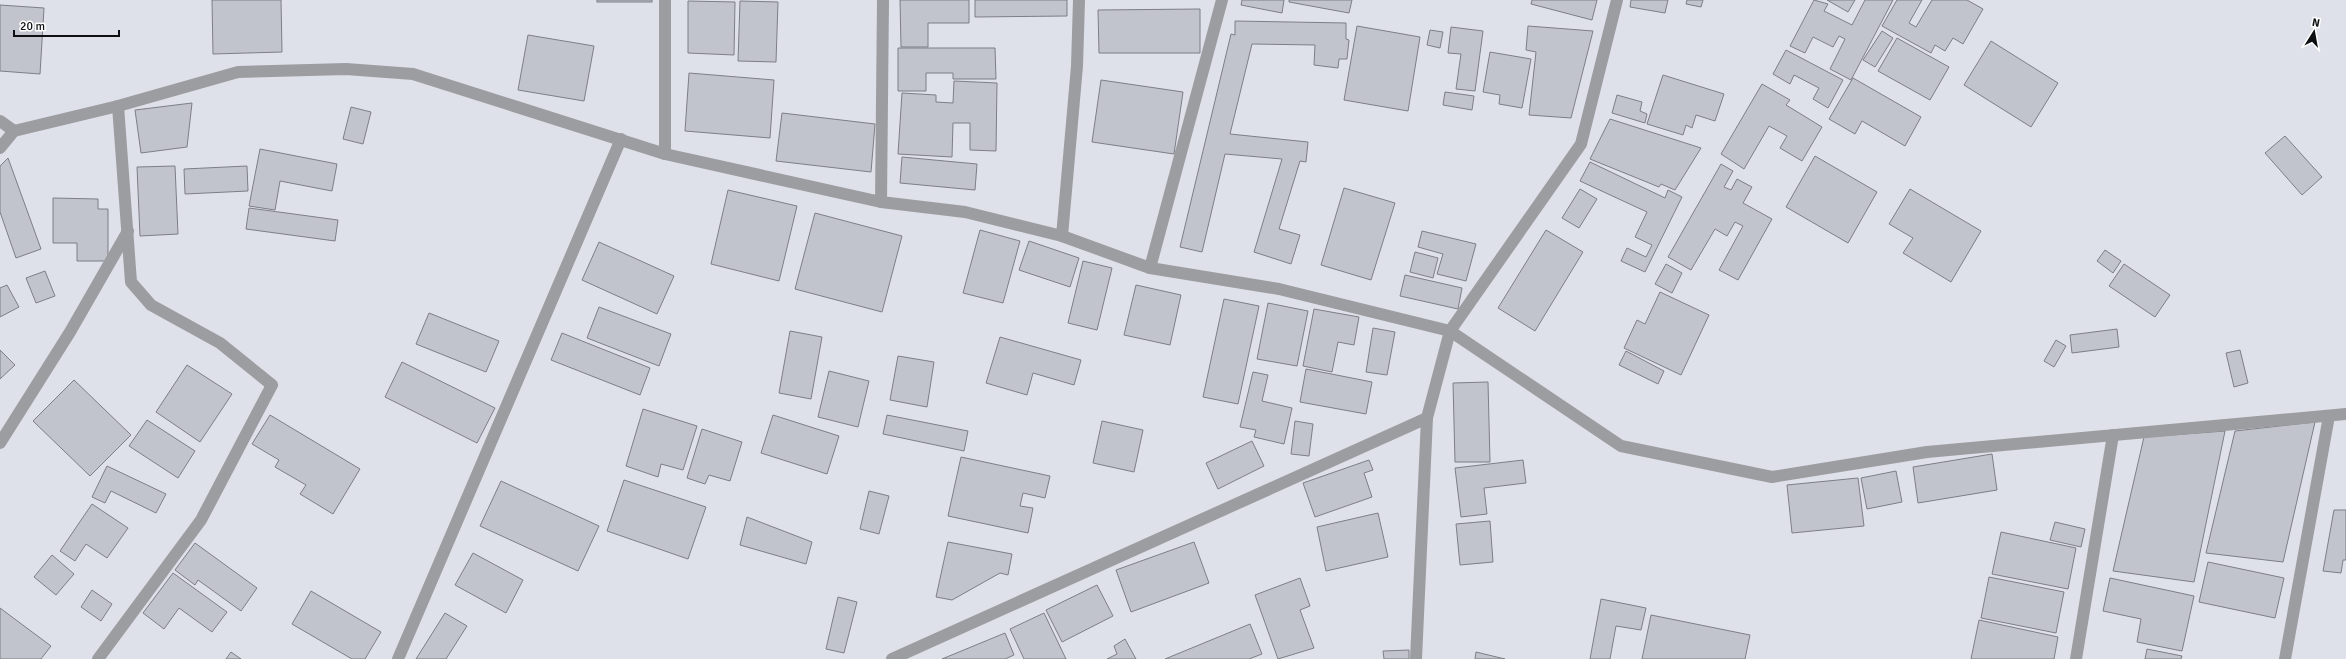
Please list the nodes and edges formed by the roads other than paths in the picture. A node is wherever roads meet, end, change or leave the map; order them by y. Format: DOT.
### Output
graph roads {
  1 [pos="665,0"];
  2 [pos="883,0"];
  3 [pos="1080,0"];
  4 [pos="1222,0"];
  5 [pos="1617,0"];
  6 [pos="118,106"];
  7 [pos="0,121"];
  8 [pos="14,131"];
  9 [pos="621,140"];
  10 [pos="0,148"];
  11 [pos="665,154"];
  12 [pos="881,202"];
  13 [pos="128,231"];
  14 [pos="1062,236"];
  15 [pos="1150,268"];
  16 [pos="1450,331"];
  17 [pos="2346,414"];
  18 [pos="2329,416"];
  19 [pos="1427,418"];
  20 [pos="2113,435"];
  21 [pos="0,443"];
  22 [pos="98,659"];
  23 [pos="398,659"];
  24 [pos="892,659"];
  25 [pos="1416,659"];
  26 [pos="2076,659"];
  27 [pos="2286,659"];
  1 -- 11 [label="street"];
  2 -- 12 [label="street"];
  3 -- 14 [label="street"];
  4 -- 15 [label="street"];
  5 -- 16 [label="street"];
  6 -- 8 [label="street"];
  6 -- 9 [label="street"];
  6 -- 13 [label="street"];
  7 -- 8 [label="street"];
  8 -- 10 [label="street"];
  9 -- 11 [label="street"];
  9 -- 23 [label="street"];
  11 -- 12 [label="street"];
  12 -- 14 [label="street"];
  13 -- 21 [label="street"];
  13 -- 22 [label="street"];
  14 -- 15 [label="street"];
  15 -- 16 [label="street"];
  16 -- 19 [label="street"];
  16 -- 20 [label="street"];
  17 -- 18 [label="street"];
  18 -- 20 [label="street"];
  18 -- 27 [label="street"];
  19 -- 24 [label="street"];
  19 -- 25 [label="street"];
  20 -- 26 [label="street"];
}
